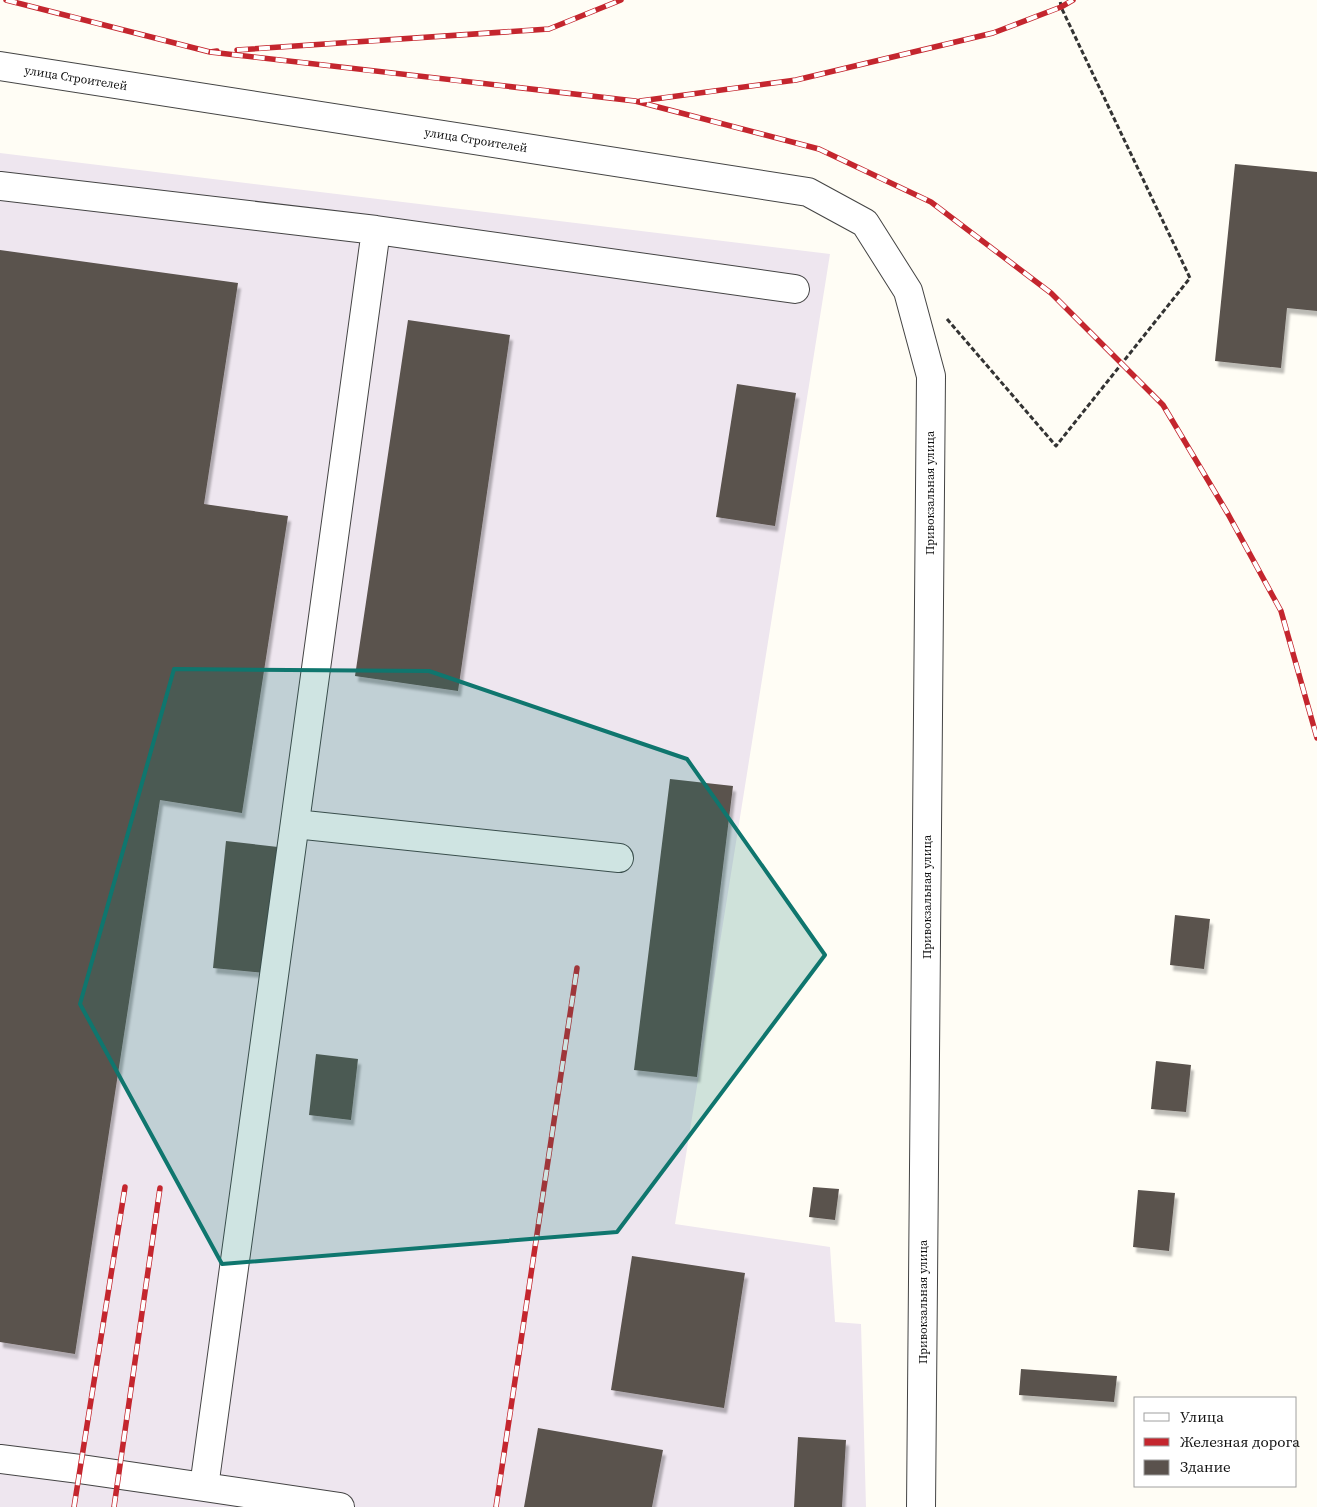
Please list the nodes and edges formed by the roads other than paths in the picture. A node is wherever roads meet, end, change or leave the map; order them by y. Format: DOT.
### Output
graph roads {
  1 [pos="0,66"];
  2 [pos="0,186"];
  3 [pos="376,230"];
  4 [pos="795,289"];
  5 [pos="908,291"];
  6 [pos="295,824"];
  7 [pos="619,858"];
  8 [pos="0,1460"];
  9 [pos="204,1487"];
  10 [pos="340,1507"];
  11 [pos="921,1507"];
  1 -- 5 [label="street, улица Строителей"];
  2 -- 3 [label="street"];
  3 -- 4 [label="street"];
  3 -- 6 [label="street"];
  5 -- 11 [label="street, Привокзальная улица"];
  6 -- 7 [label="street"];
  6 -- 9 [label="street"];
  8 -- 9 [label="street"];
  9 -- 10 [label="street"];
}
